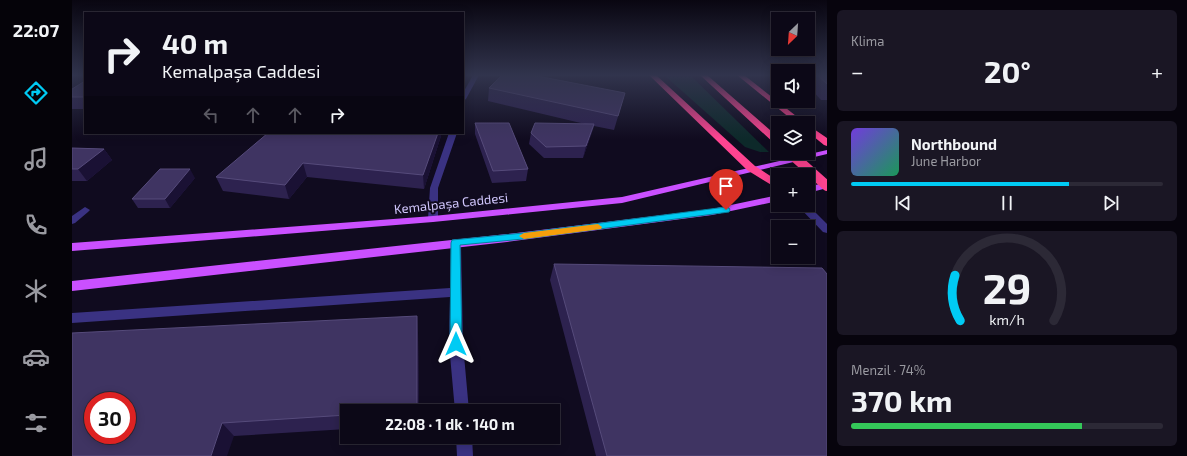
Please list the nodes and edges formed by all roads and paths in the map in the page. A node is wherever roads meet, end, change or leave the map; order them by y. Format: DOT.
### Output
graph roads {
  1 [pos="675,96"];
  2 [pos="727,96"];
  3 [pos="767,96"];
  4 [pos="792,116"];
  5 [pos="453,134"];
  6 [pos="815,134"];
  7 [pos="771,136"];
  8 [pos="827,143"];
  9 [pos="827,152"];
  10 [pos="798,160"];
  11 [pos="751,168"];
  12 [pos="771,181"];
  13 [pos="827,186"];
  14 [pos="815,189"];
  15 [pos="771,199"];
  16 [pos="85,210"];
  17 [pos="809,212"];
  18 [pos="433,219"];
  19 [pos="72,221"];
  20 [pos="827,230"];
  21 [pos="456,243"];
  22 [pos="72,247"];
  23 [pos="72,286"];
  24 [pos="456,292"];
  25 [pos="72,318"];
  26 [pos="461,404"];
  27 [pos="464,444"];
  28 [pos="465,456"];
  1 -- 11 [label="highway"];
  2 -- 7 [label="highway"];
  3 -- 4 [label="highway"];
  5 -- 18 [label="street"];
  6 -- 8 [label="highway"];
  9 -- 11 [label="main road, Kemalpaşa Caddesi"];
  10 -- 13 [label="highway, bridge"];
  11 -- 12 [label="highway"];
  11 -- 18 [label="main road, Kemalpaşa Caddesi"];
  13 -- 14 [label="main road"];
  15 -- 21 [label="main road"];
  16 -- 19 [label="street"];
  17 -- 20 [label="street"];
  18 -- 22 [label="main road, Kemalpaşa Caddesi"];
  21 -- 23 [label="main road"];
  21 -- 24 [label="street"];
  24 -- 25 [label="street"];
  24 -- 26 [label="street"];
  27 -- 28 [label="street"];
}
